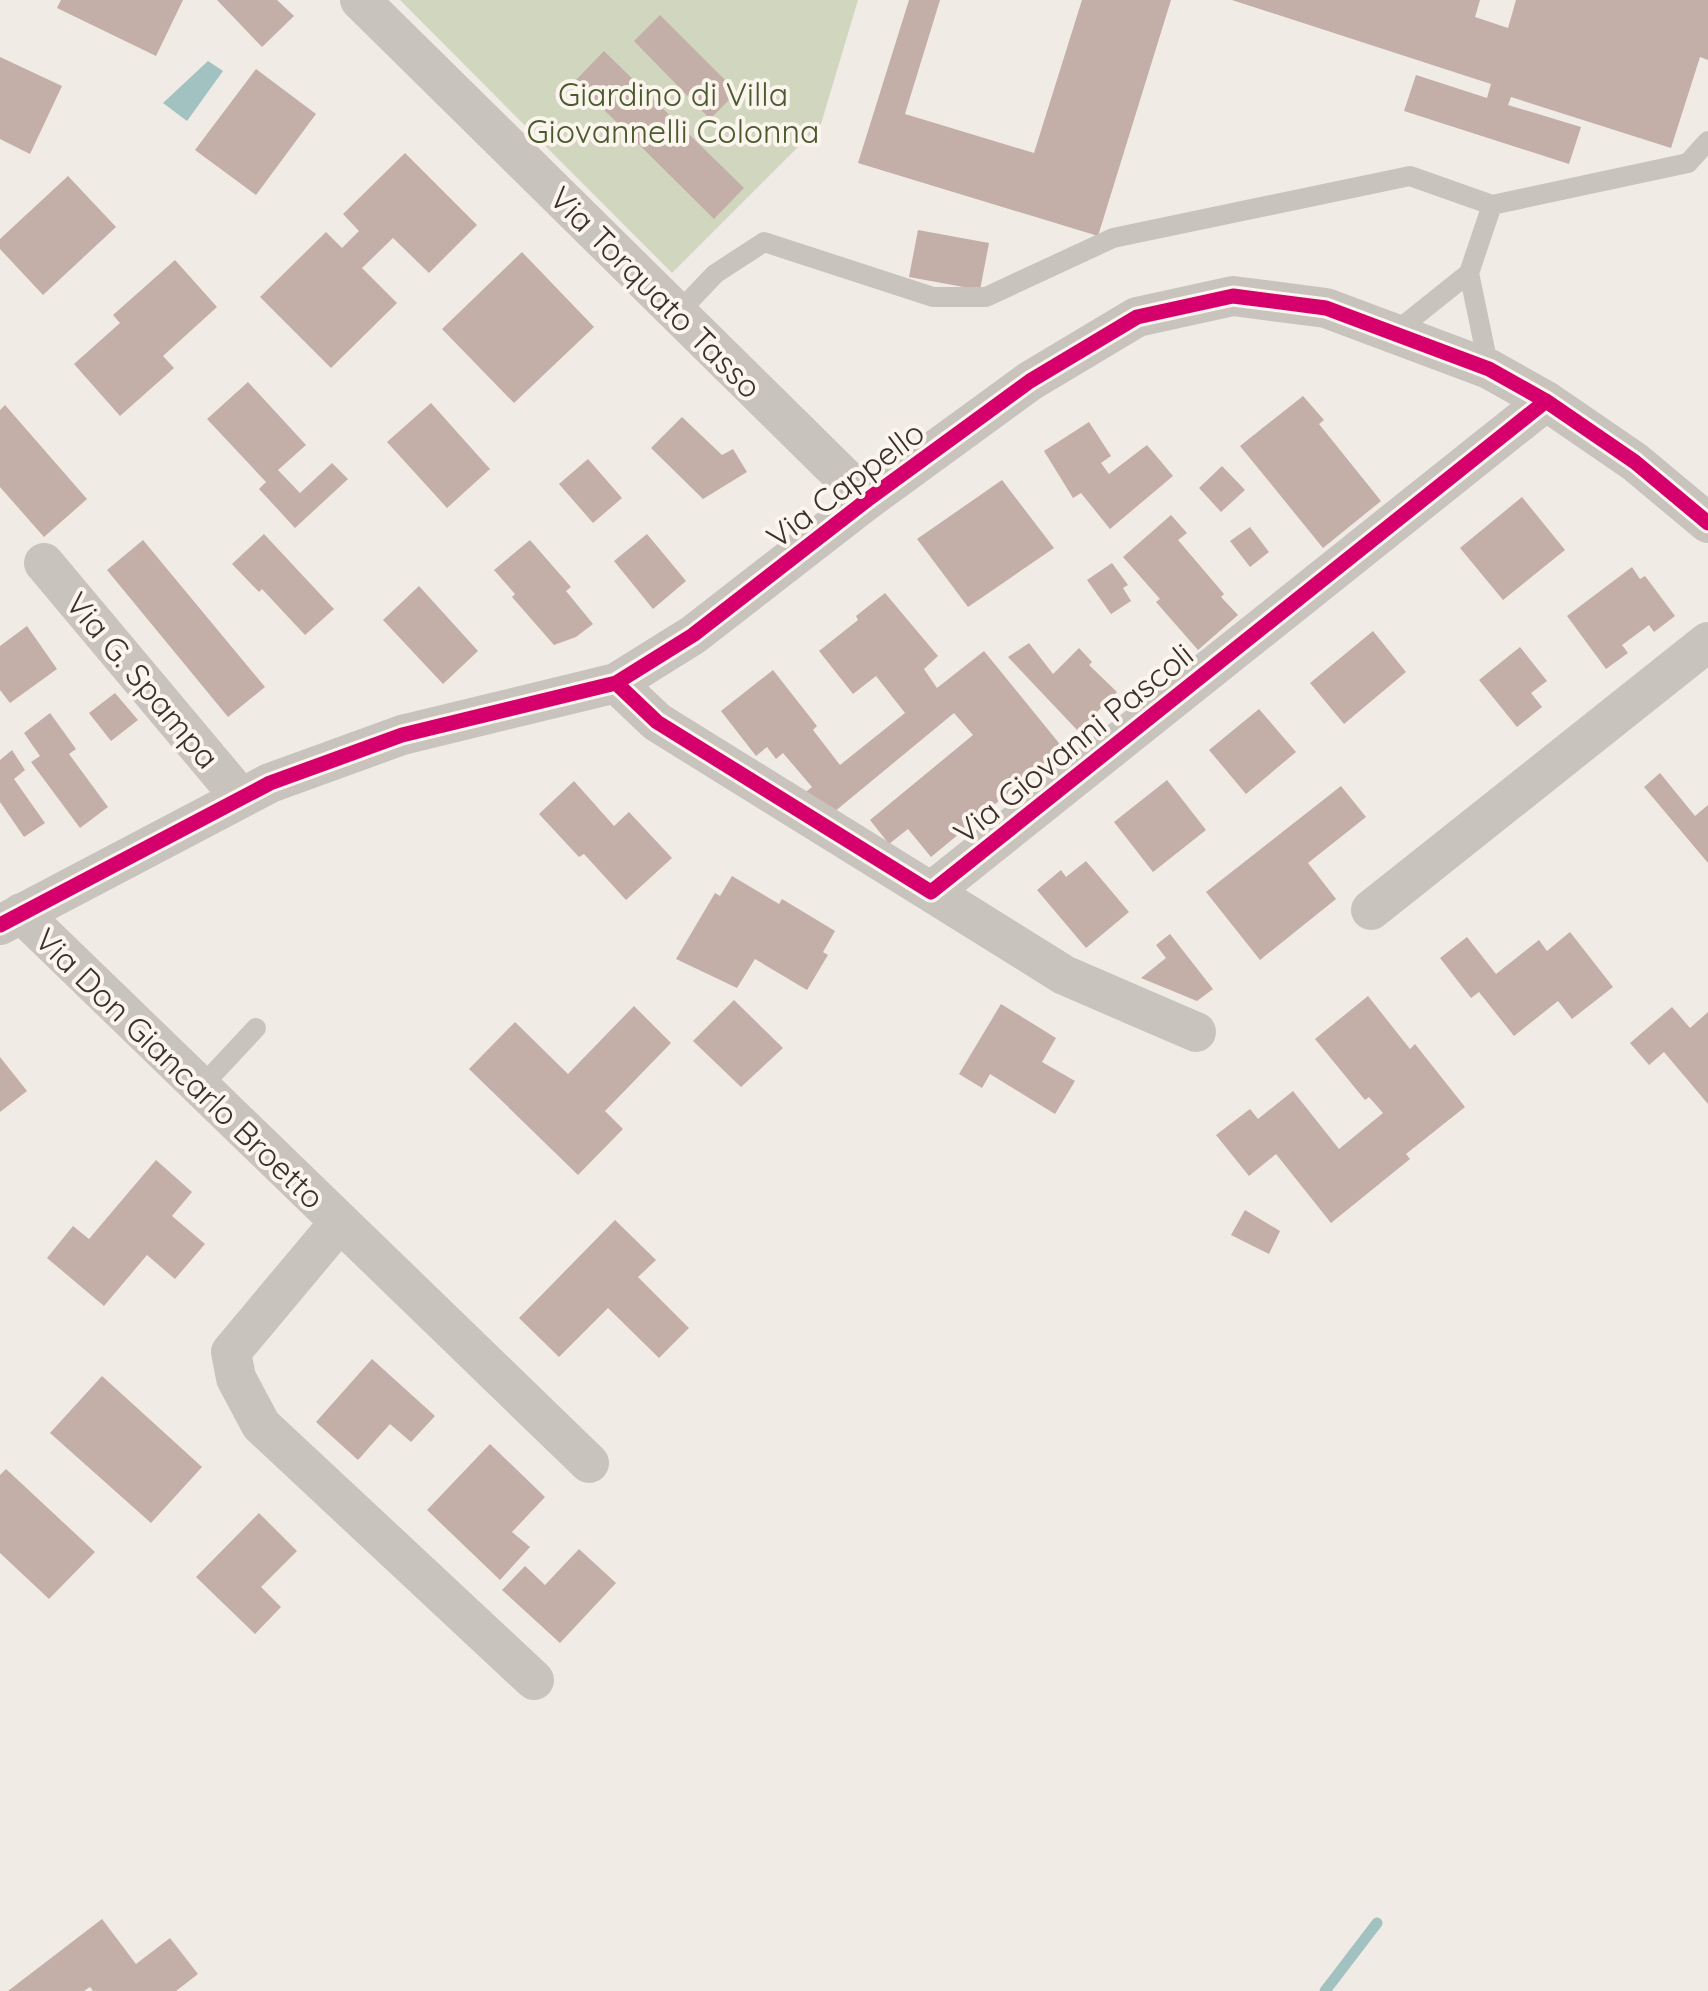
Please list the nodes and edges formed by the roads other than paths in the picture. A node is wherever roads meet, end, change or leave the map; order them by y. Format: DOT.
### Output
graph roads {
  1 [pos="360,0"];
  2 [pos="1708,141"];
  3 [pos="1492,205"];
  4 [pos="1469,273"];
  5 [pos="677,314"];
  6 [pos="1394,333"];
  7 [pos="1489,369"];
  8 [pos="1546,401"];
  9 [pos="866,500"];
  10 [pos="1708,523"];
  11 [pos="44,563"];
  12 [pos="1708,642"];
  13 [pos="616,682"];
  14 [pos="241,798"];
  15 [pos="931,892"];
  16 [pos="1370,910"];
  17 [pos="10,919"];
  18 [pos="256,1028"];
  19 [pos="1196,1032"];
  20 [pos="200,1088"];
  21 [pos="339,1223"];
  22 [pos="589,1464"];
  23 [pos="534,1680"];
  1 -- 5 [label="street, Via Torquato Tasso"];
  2 -- 3 [label="lane"];
  3 -- 4 [label="lane"];
  3 -- 5 [label="lane"];
  4 -- 6 [label="lane"];
  4 -- 7 [label="lane"];
  5 -- 9 [label="street, Via Torquato Tasso"];
  6 -- 7 [label="street, Via Cappello"];
  6 -- 9 [label="street, Via Cappello"];
  7 -- 8 [label="street, Via Cappello"];
  8 -- 10 [label="street, Via Cappello"];
  8 -- 15 [label="street, Via Giovanni Pascoli"];
  9 -- 13 [label="street, Via Cappello"];
  11 -- 14 [label="street, Via G. Spampa"];
  12 -- 16 [label="street"];
  13 -- 14 [label="street, Via Cappello"];
  13 -- 15 [label="street"];
  14 -- 17 [label="street, Via Cappello"];
  15 -- 19 [label="street"];
  17 -- 20 [label="street, Via Don Giancarlo Broetto"];
  18 -- 20 [label="lane"];
  20 -- 21 [label="street, Via Don Giancarlo Broetto"];
  21 -- 22 [label="street, Via Don Giancarlo Broetto"];
  21 -- 23 [label="street, Via Don Giancarlo Broetto"];
}
